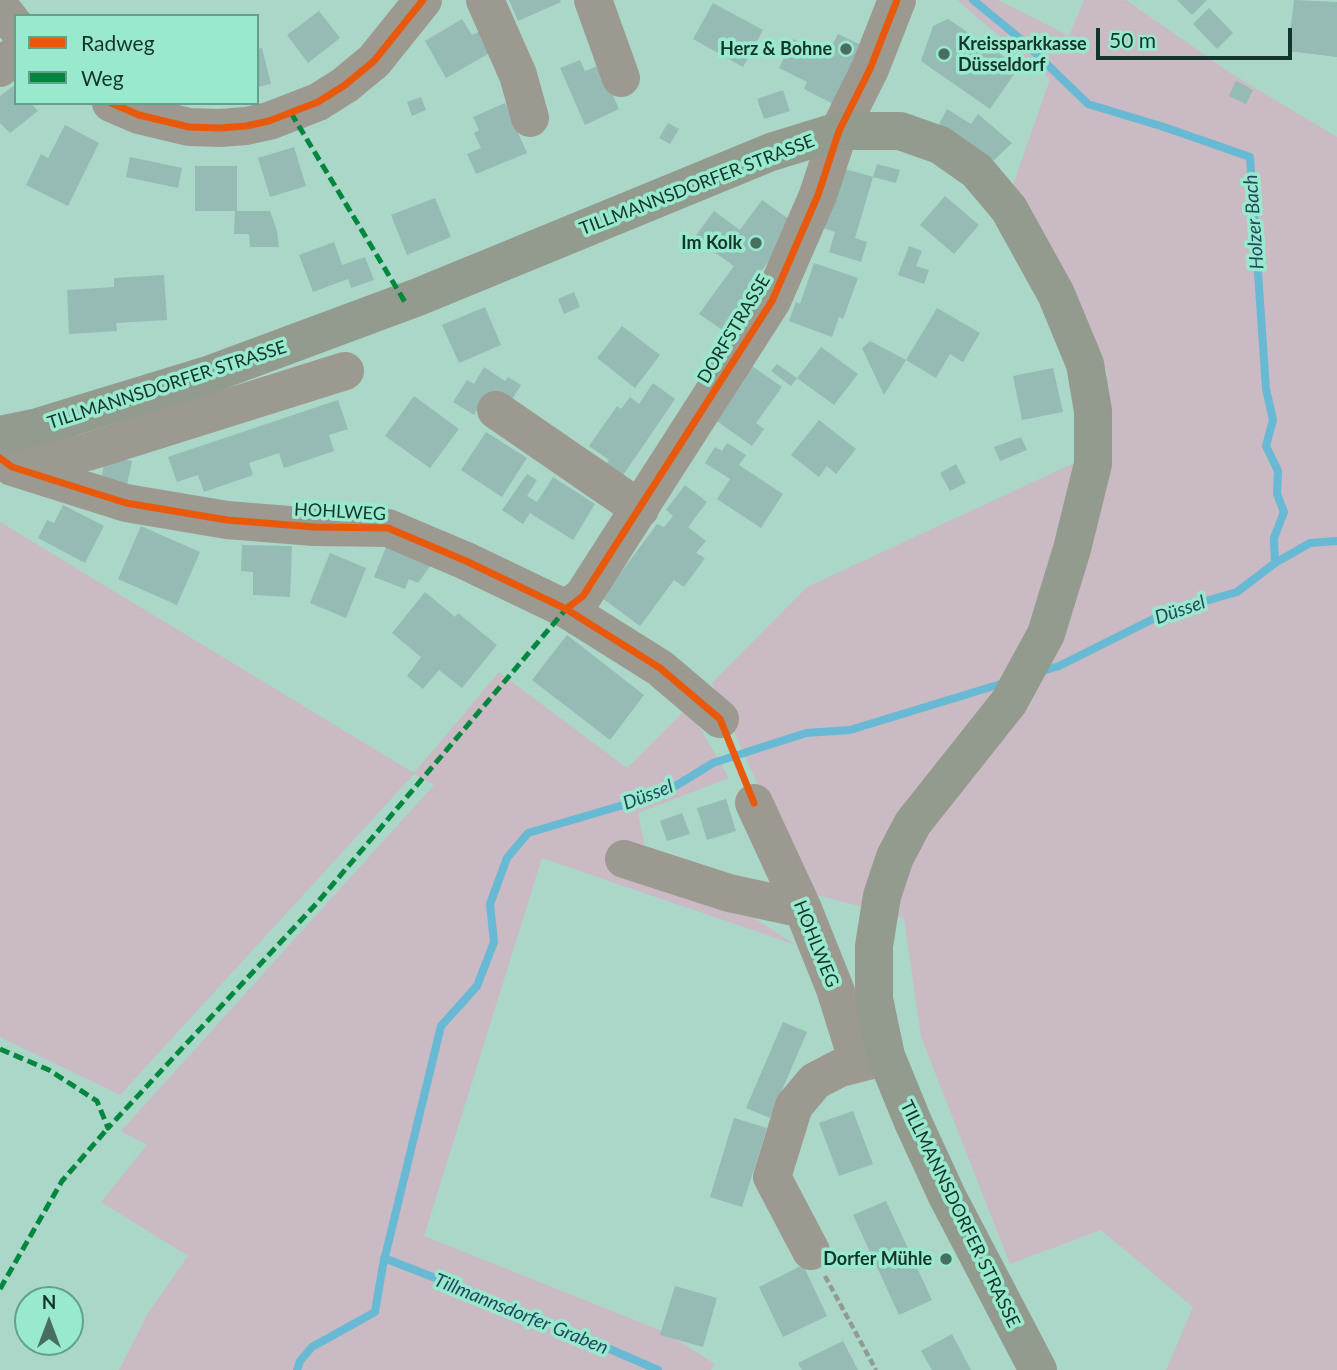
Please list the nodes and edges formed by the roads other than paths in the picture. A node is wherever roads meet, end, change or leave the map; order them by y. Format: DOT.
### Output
graph roads {
  1 [pos="423,0"];
  2 [pos="485,0"];
  3 [pos="593,0"];
  4 [pos="897,0"];
  5 [pos="0,7"];
  6 [pos="14,24"];
  7 [pos="14,56"];
  8 [pos="0,68"];
  9 [pos="621,78"];
  10 [pos="116,105"];
  11 [pos="530,118"];
  12 [pos="839,131"];
  13 [pos="345,371"];
  14 [pos="496,410"];
  15 [pos="4,453"];
  16 [pos="640,509"];
  17 [pos="566,609"];
  18 [pos="720,719"];
  19 [pos="754,803"];
  20 [pos="624,859"];
  21 [pos="803,909"];
  22 [pos="872,1059"];
  23 [pos="811,1251"];
  24 [pos="1038,1370"];
  1 -- 10 [label="street"];
  2 -- 11 [label="street"];
  3 -- 9 [label="street"];
  4 -- 12 [label="street, DORFSTRASSE"];
  5 -- 6 [label="street"];
  7 -- 8 [label="street"];
  12 -- 15 [label="main road, TILLMANNSDORFER STRASSE"];
  12 -- 16 [label="street, DORFSTRASSE"];
  12 -- 22 [label="main road, TILLMANNSDORFER STRASSE"];
  13 -- 15 [label="street"];
  14 -- 16 [label="street"];
  15 -- 17 [label="street, HOHLWEG"];
  16 -- 17 [label="street, DORFSTRASSE"];
  17 -- 18 [label="street, HOHLWEG"];
  19 -- 21 [label="street, HOHLWEG"];
  20 -- 21 [label="street"];
  21 -- 22 [label="street, HOHLWEG"];
  22 -- 23 [label="street"];
  22 -- 24 [label="main road, TILLMANNSDORFER STRASSE"];
}
